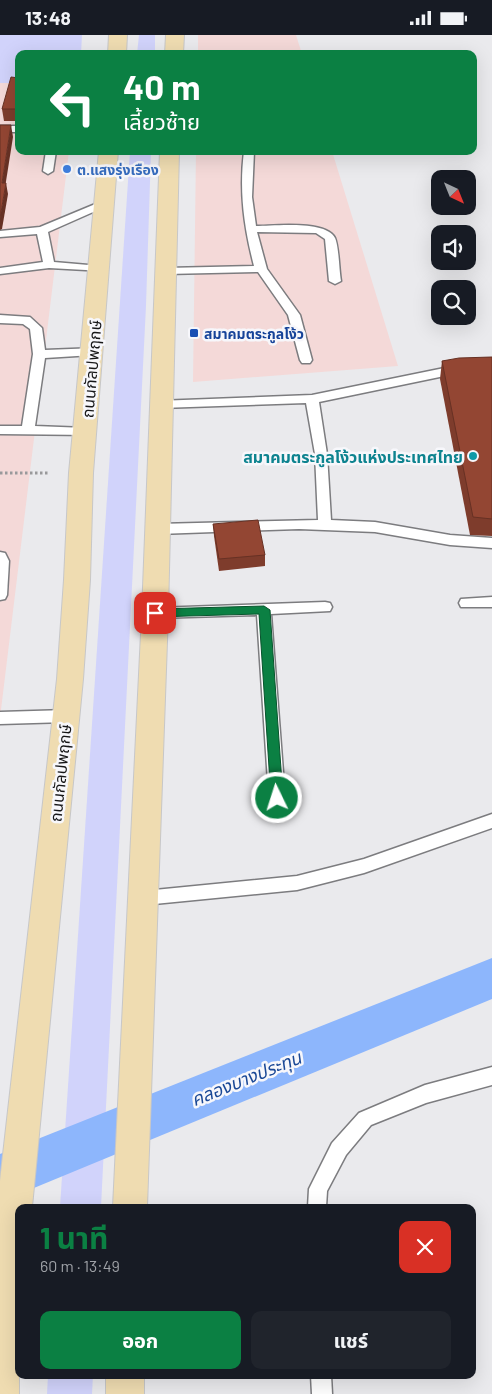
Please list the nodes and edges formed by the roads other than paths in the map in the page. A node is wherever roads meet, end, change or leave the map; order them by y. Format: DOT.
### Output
graph roads {
  1 [pos="118,35"];
  2 [pos="174,35"];
  3 [pos="117,50"];
  4 [pos="174,50"];
  5 [pos="0,129"];
  6 [pos="15,129"];
  7 [pos="50,155"];
  8 [pos="108,155"];
  9 [pos="170,155"];
  10 [pos="248,155"];
  11 [pos="48,171"];
  12 [pos="105,203"];
  13 [pos="250,229"];
  14 [pos="42,230"];
  15 [pos="0,234"];
  16 [pos="49,265"];
  17 [pos="100,269"];
  18 [pos="261,269"];
  19 [pos="0,271"];
  20 [pos="166,271"];
  21 [pos="335,281"];
  22 [pos="0,319"];
  23 [pos="93,351"];
  24 [pos="39,354"];
  25 [pos="306,360"];
  26 [pos="492,368"];
  27 [pos="312,399"];
  28 [pos="161,404"];
  29 [pos="28,429"];
  30 [pos="0,430"];
  31 [pos="86,432"];
  32 [pos="324,525"];
  33 [pos="158,529"];
  34 [pos="492,543"];
  35 [pos="0,557"];
  36 [pos="0,595"];
  37 [pos="492,602"];
  38 [pos="466,603"];
  39 [pos="325,607"];
  40 [pos="264,610"];
  41 [pos="155,613"];
  42 [pos="66,716"];
  43 [pos="0,718"];
  44 [pos="277,798"];
  45 [pos="492,821"];
  46 [pos="144,898"];
  47 [pos="492,1076"];
  48 [pos="15,1204"];
  49 [pos="130,1204"];
  50 [pos="318,1204"];
  51 [pos="15,1206"];
  52 [pos="125,1379"];
  53 [pos="321,1379"];
  54 [pos="0,1394"];
  55 [pos="125,1394"];
  56 [pos="322,1394"];
  1 -- 3 [label="main road"];
  2 -- 4 [label="main road"];
  5 -- 6 [label="lane"];
  7 -- 11 [label="lane"];
  8 -- 12 [label="main road, ถนนกัลปพฤกษ์"];
  9 -- 20 [label="main road"];
  10 -- 13 [label="lane"];
  12 -- 14 [label="lane"];
  12 -- 17 [label="main road, ถนนกัลปพฤกษ์"];
  13 -- 18 [label="lane"];
  13 -- 21 [label="lane"];
  14 -- 15 [label="lane"];
  14 -- 16 [label="lane"];
  16 -- 17 [label="lane"];
  16 -- 19 [label="lane"];
  17 -- 23 [label="main road, ถนนกัลปพฤกษ์"];
  18 -- 20 [label="lane"];
  18 -- 25 [label="lane"];
  20 -- 28 [label="main road"];
  22 -- 24 [label="lane"];
  23 -- 24 [label="lane"];
  23 -- 31 [label="main road, ถนนกัลปพฤกษ์"];
  24 -- 29 [label="lane"];
  26 -- 27 [label="lane"];
  27 -- 28 [label="lane"];
  27 -- 32 [label="lane"];
  28 -- 33 [label="main road"];
  29 -- 30 [label="lane"];
  29 -- 31 [label="lane"];
  31 -- 42 [label="main road, ถนนกัลปพฤกษ์"];
  32 -- 33 [label="lane"];
  32 -- 34 [label="lane"];
  33 -- 41 [label="main road"];
  35 -- 36 [label="lane"];
  37 -- 38 [label="lane"];
  39 -- 40 [label="lane"];
  40 -- 41 [label="lane"];
  40 -- 44 [label="lane"];
  41 -- 46 [label="main road"];
  42 -- 43 [label="lane"];
  42 -- 48 [label="main road, ถนนกัลปพฤกษ์"];
  45 -- 46 [label="lane"];
  46 -- 49 [label="main road"];
  47 -- 50 [label="lane"];
  51 -- 54 [label="main road, ถนนกัลปพฤกษ์"];
  52 -- 55 [label="main road"];
  53 -- 56 [label="lane"];
}
